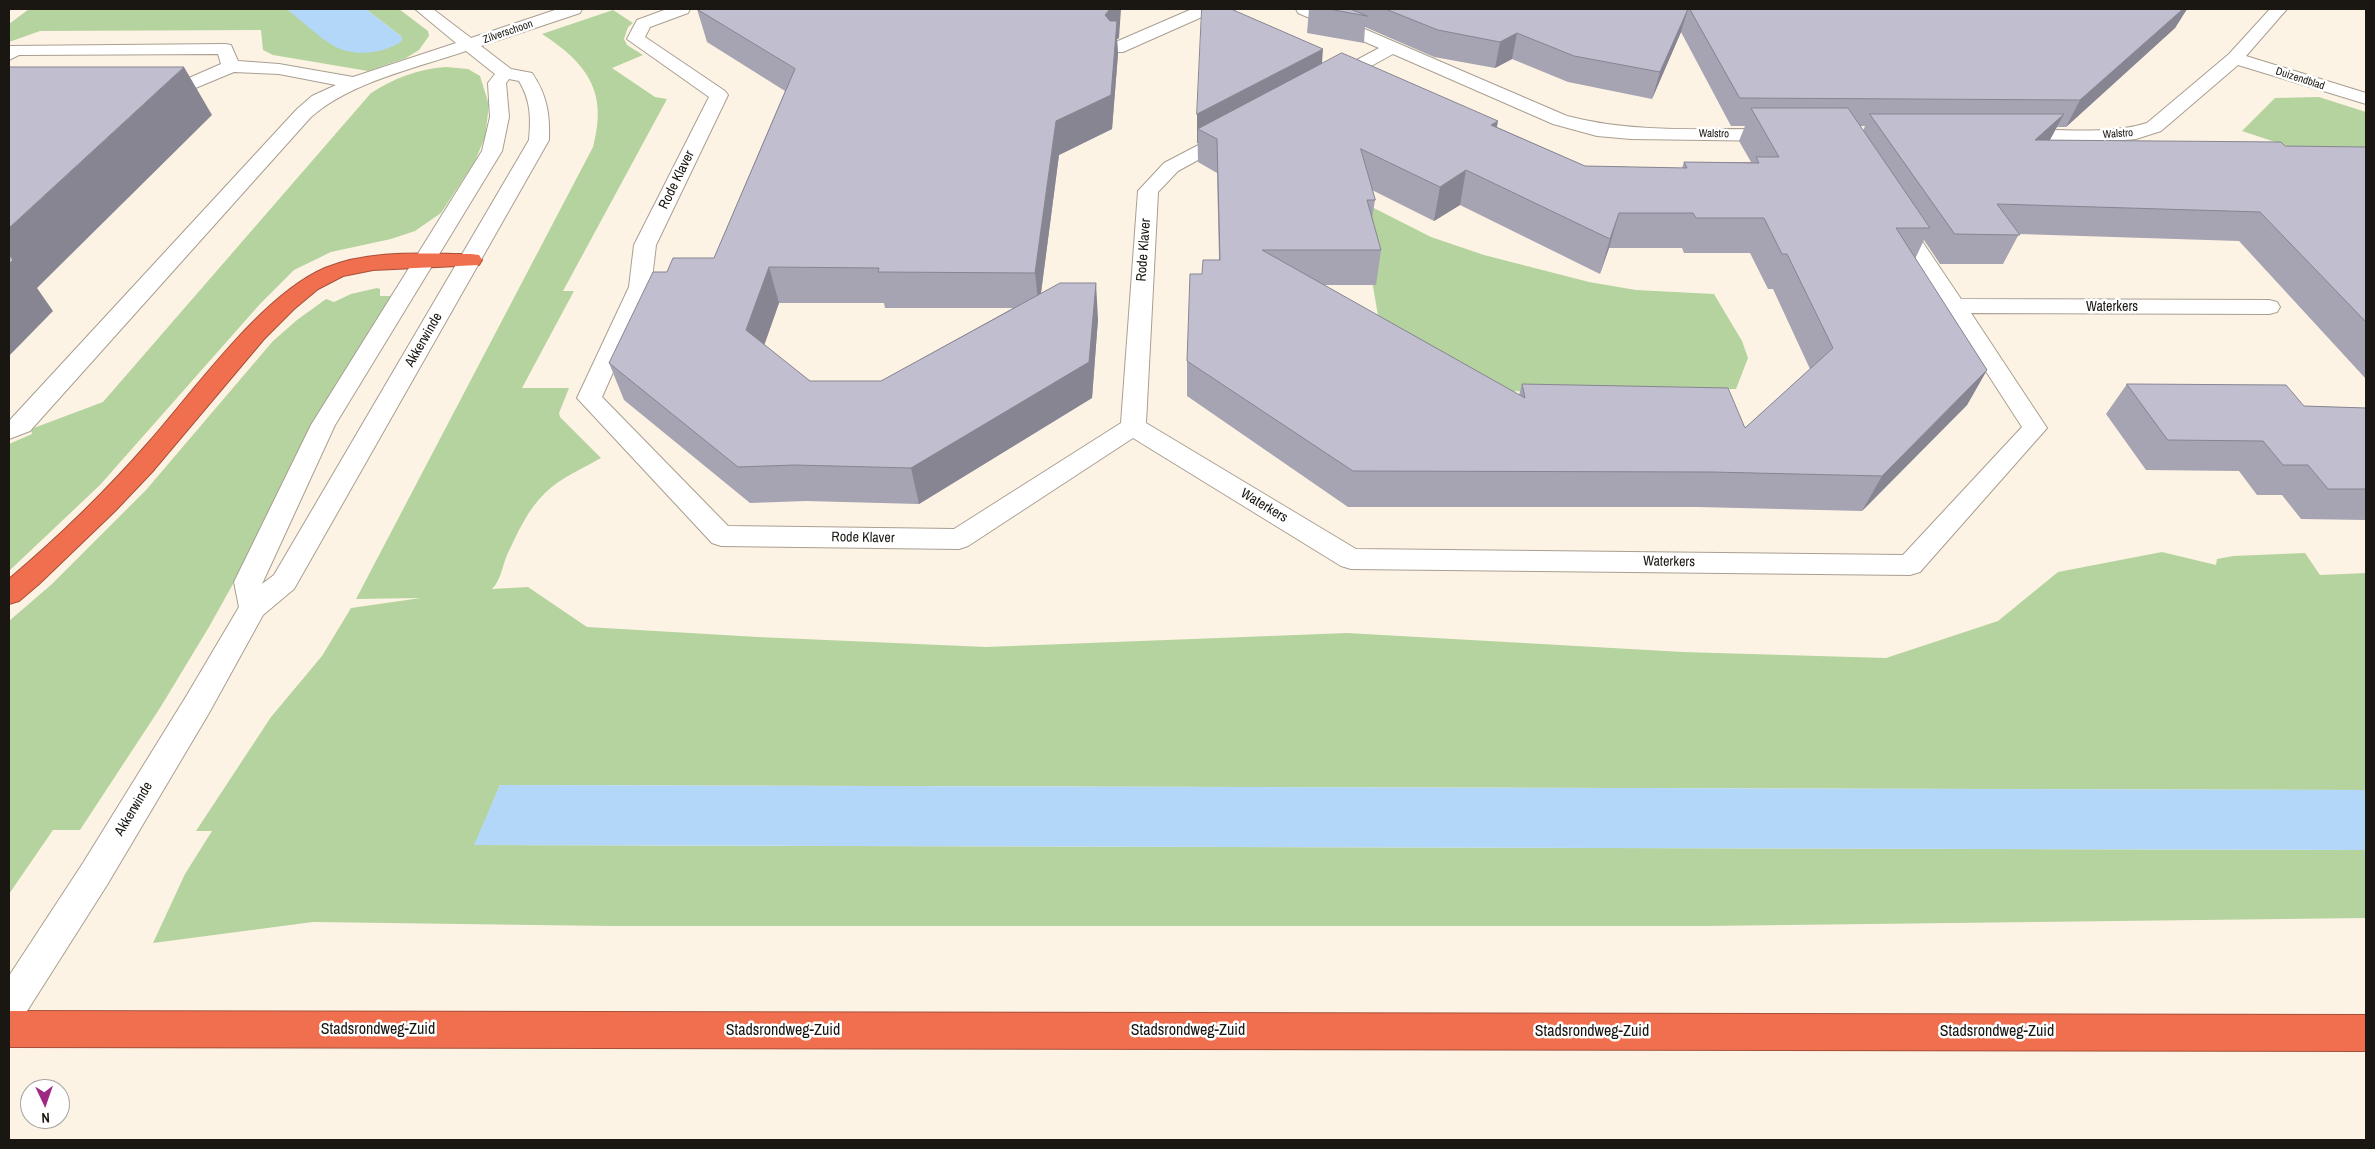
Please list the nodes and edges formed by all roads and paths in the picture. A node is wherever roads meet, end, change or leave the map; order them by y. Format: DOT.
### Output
graph roads {
  1 [pos="423,9"];
  2 [pos="574,9"];
  3 [pos="682,9"];
  4 [pos="1205,9"];
  5 [pos="1304,9"];
  6 [pos="2279,9"];
  7 [pos="470,45"];
  8 [pos="1117,48"];
  9 [pos="1391,48"];
  10 [pos="9,54"];
  11 [pos="2235,58"];
  12 [pos="231,66"];
  13 [pos="505,74"];
  14 [pos="354,83"];
  15 [pos="145,89"];
  16 [pos="1309,93"];
  17 [pos="2366,100"];
  18 [pos="1249,125"];
  19 [pos="1794,135"];
  20 [pos="1996,135"];
  21 [pos="1887,204"];
  22 [pos="471,260"];
  23 [pos="425,261"];
  24 [pos="1954,306"];
  25 [pos="2269,307"];
  26 [pos="1133,427"];
  27 [pos="9,431"];
  28 [pos="9,594"];
  29 [pos="253,607"];
  30 [pos="9,1007"];
  31 [pos="9,1030"];
  32 [pos="2366,1033"];
  1 -- 7 [label="street, Akkerwinde"];
  2 -- 7 [label="street, Zilverschoon"];
  3 -- 26 [label="street, Rode Klaver"];
  4 -- 8 [label="street"];
  5 -- 9 [label="street, Walstro"];
  6 -- 11 [label="street, Walstro"];
  7 -- 13 [label="street, Akkerwinde"];
  7 -- 14 [label="street, Zilverschoon"];
  9 -- 16 [label="street"];
  9 -- 19 [label="street, Walstro"];
  10 -- 12 [label="street"];
  11 -- 17 [label="street, Duizendblad"];
  11 -- 20 [label="street, Walstro"];
  12 -- 14 [label="street"];
  12 -- 15 [label="street"];
  13 -- 22 [label="street, Akkerwinde"];
  13 -- 23 [label="street"];
  14 -- 27 [label="street, Zilverschoon"];
  18 -- 26 [label="street, Rode Klaver"];
  21 -- 24 [label="street, Waterkers"];
  22 -- 23 [label="highway"];
  22 -- 29 [label="street, Akkerwinde"];
  23 -- 28 [label="highway"];
  23 -- 29 [label="street"];
  24 -- 25 [label="street, Waterkers"];
  24 -- 26 [label="street, Waterkers"];
  29 -- 30 [label="street, Akkerwinde"];
  31 -- 32 [label="highway, Stadsrondweg-Zuid"];
}
